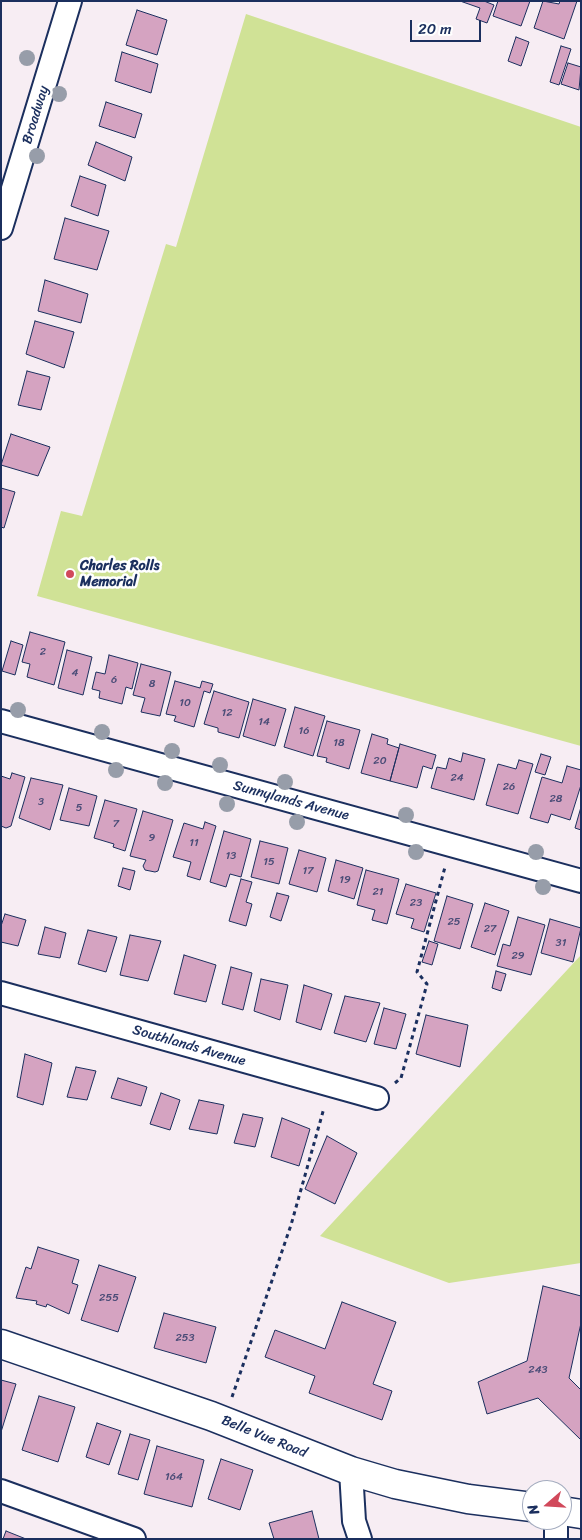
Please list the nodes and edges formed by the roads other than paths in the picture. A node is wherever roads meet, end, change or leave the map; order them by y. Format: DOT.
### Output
graph roads {
  1 [pos="70,1"];
  2 [pos="1,228"];
  3 [pos="1,721"];
  4 [pos="581,882"];
  5 [pos="1,993"];
  6 [pos="377,1098"];
  7 [pos="1,1344"];
  8 [pos="351,1472"];
  9 [pos="1,1490"];
  10 [pos="522,1506"];
  11 [pos="134,1539"];
  12 [pos="360,1539"];
  1 -- 2 [label="street, Broadway"];
  3 -- 4 [label="street, Sunnylands Avenue"];
  5 -- 6 [label="street, Southlands Avenue"];
  7 -- 8 [label="main road, Belle Vue Road"];
  8 -- 10 [label="main road, Belle Vue Road"];
  8 -- 12 [label="street"];
  9 -- 11 [label="street"];
}
